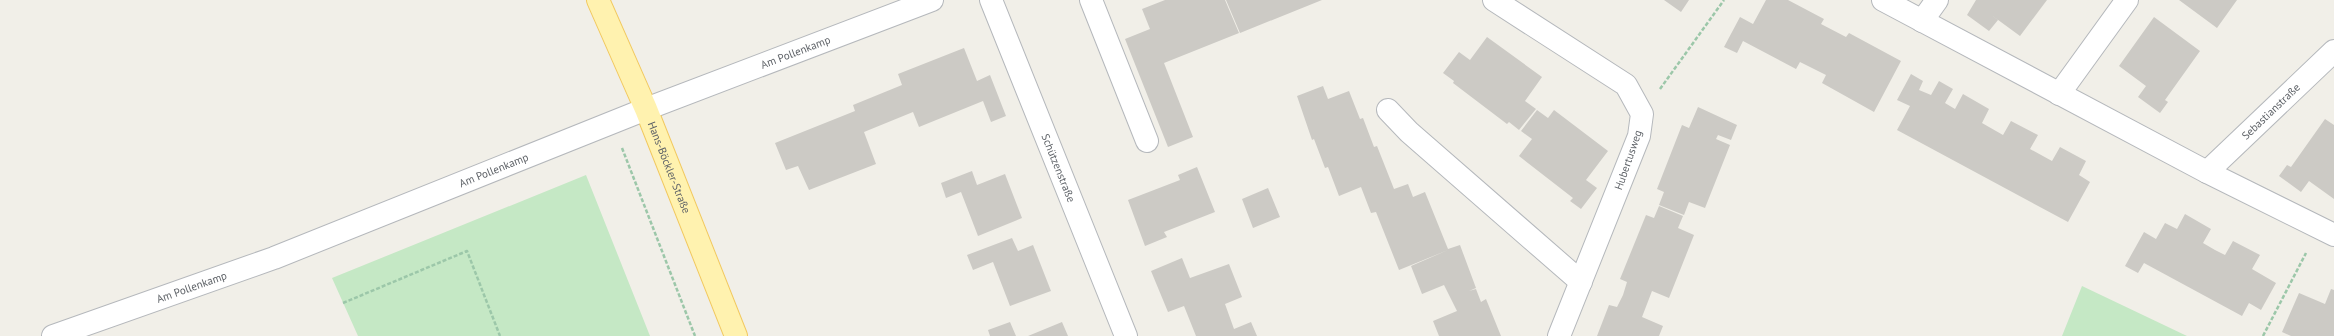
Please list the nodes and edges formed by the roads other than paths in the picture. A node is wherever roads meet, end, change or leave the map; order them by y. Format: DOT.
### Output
graph roads {
  1 [pos="598,0"];
  2 [pos="932,0"];
  3 [pos="991,0"];
  4 [pos="1091,0"];
  5 [pos="1494,0"];
  6 [pos="1883,0"];
  7 [pos="1937,0"];
  8 [pos="2128,0"];
  9 [pos="1922,21"];
  10 [pos="2334,51"];
  11 [pos="2058,94"];
  12 [pos="646,109"];
  13 [pos="1388,110"];
  14 [pos="1147,142"];
  15 [pos="2206,172"];
  16 [pos="2326,231"];
  17 [pos="1581,282"];
  18 [pos="53,336"];
  19 [pos="736,336"];
  20 [pos="1126,336"];
  21 [pos="1559,336"];
  1 -- 12 [label="main road, Hans-Böckler-Straße"];
  2 -- 12 [label="street, Am Pollenkamp"];
  3 -- 20 [label="street, Schützenstraße"];
  4 -- 14 [label="street"];
  5 -- 17 [label="street, Hubertusweg"];
  6 -- 9 [label="street"];
  7 -- 9 [label="street"];
  8 -- 11 [label="street"];
  9 -- 11 [label="street"];
  10 -- 15 [label="street, Sebastianstraße"];
  11 -- 15 [label="street"];
  12 -- 18 [label="street, Am Pollenkamp"];
  12 -- 19 [label="main road, Hans-Böckler-Straße"];
  13 -- 17 [label="street"];
  15 -- 16 [label="street"];
  17 -- 21 [label="street, Hubertusweg"];
}
